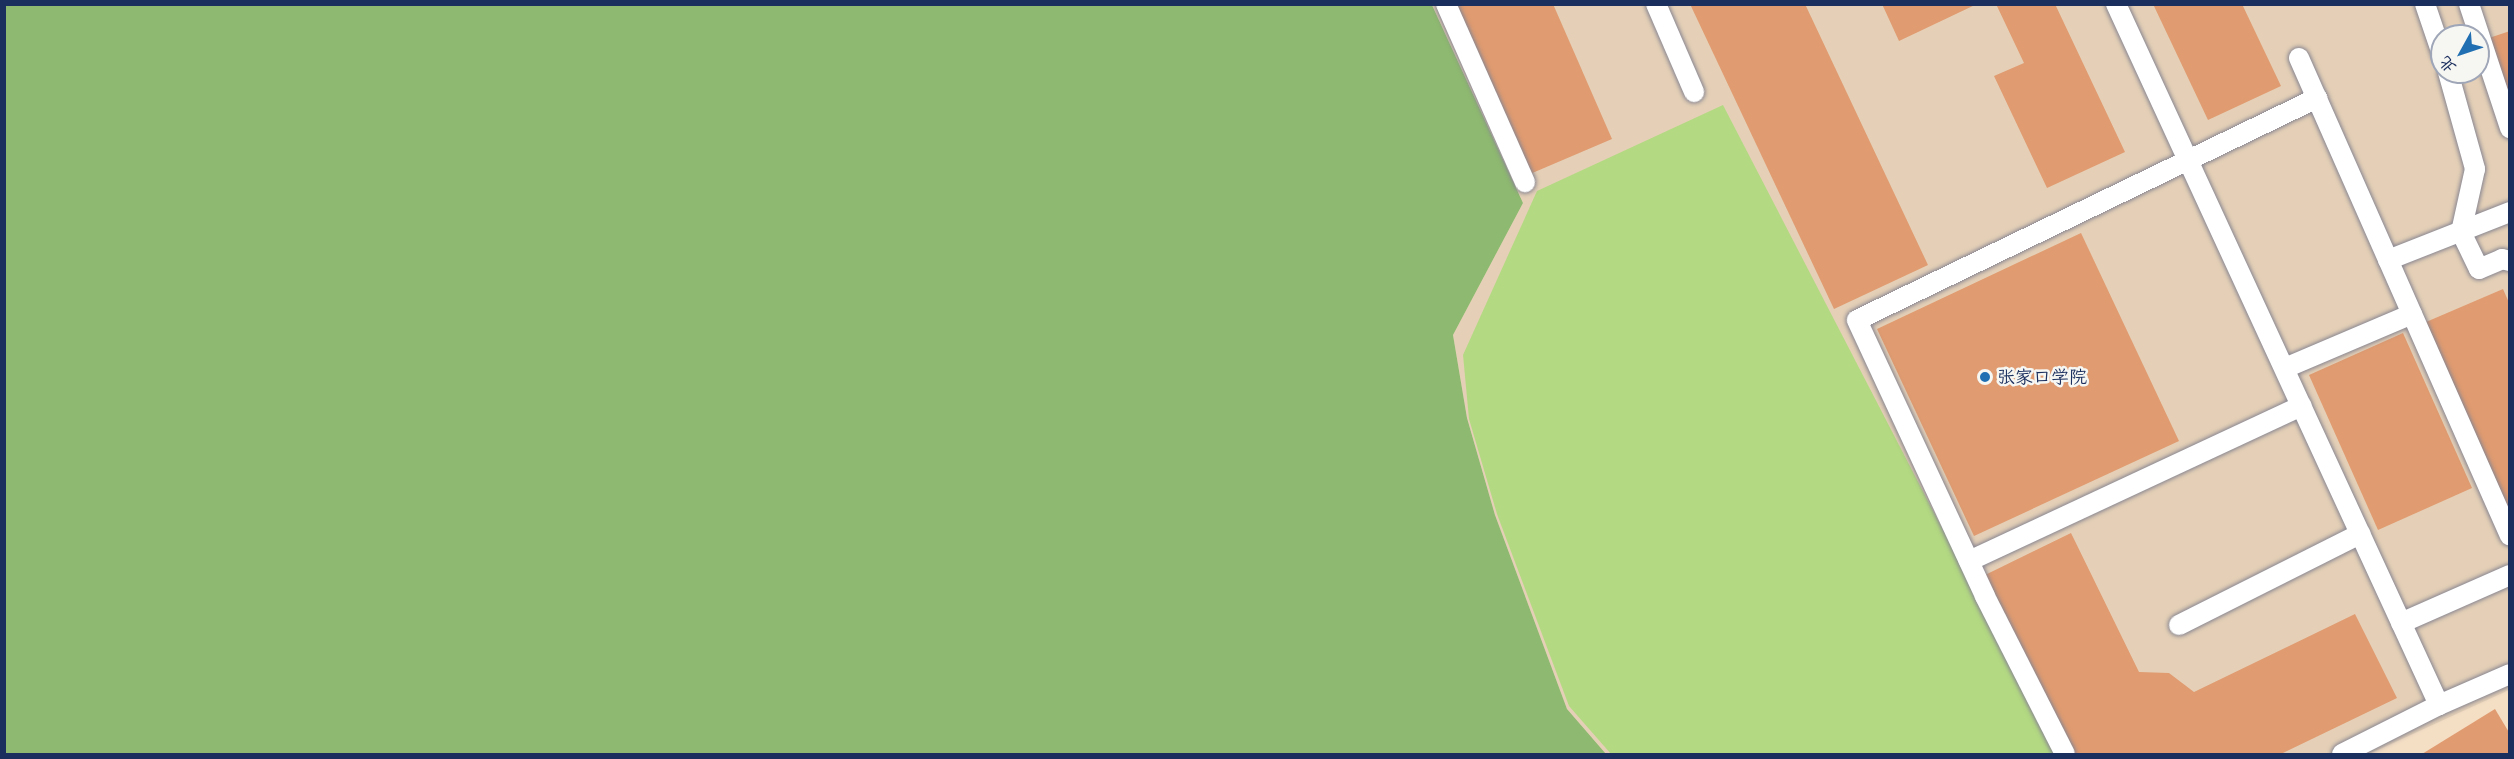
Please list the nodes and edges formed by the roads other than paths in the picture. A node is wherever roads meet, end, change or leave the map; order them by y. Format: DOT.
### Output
graph roads {
  1 [pos="1446,4"];
  2 [pos="1656,4"];
  3 [pos="2116,4"];
  4 [pos="2425,4"];
  5 [pos="2469,4"];
  6 [pos="2432,24"];
  7 [pos="2299,58"];
  8 [pos="2451,84"];
  9 [pos="1694,92"];
  10 [pos="2317,98"];
  11 [pos="2510,128"];
  12 [pos="2188,161"];
  13 [pos="1525,182"];
  14 [pos="2510,212"];
  15 [pos="2461,232"];
  16 [pos="2388,260"];
  17 [pos="2510,261"];
  18 [pos="2412,314"];
  19 [pos="2285,368"];
  20 [pos="2302,406"];
  21 [pos="2360,534"];
  22 [pos="2510,536"];
  23 [pos="1969,561"];
  24 [pos="2510,574"];
  25 [pos="2401,622"];
  26 [pos="2179,625"];
  27 [pos="2510,674"];
  28 [pos="2439,705"];
  29 [pos="2065,754"];
  30 [pos="2342,754"];
  1 -- 13 [label="lane"];
  2 -- 9 [label="lane"];
  3 -- 12 [label="lane"];
  4 -- 6 [label="lane"];
  5 -- 11 [label="lane"];
  7 -- 10 [label="lane"];
  8 -- 15 [label="lane"];
  10 -- 12 [label="lane"];
  10 -- 16 [label="lane"];
  12 -- 19 [label="lane"];
  12 -- 23 [label="lane"];
  14 -- 15 [label="lane"];
  15 -- 16 [label="lane"];
  15 -- 17 [label="lane"];
  16 -- 18 [label="lane"];
  18 -- 19 [label="lane"];
  18 -- 22 [label="lane"];
  19 -- 20 [label="lane"];
  20 -- 21 [label="lane"];
  20 -- 23 [label="lane"];
  21 -- 25 [label="lane"];
  21 -- 26 [label="lane"];
  23 -- 29 [label="lane"];
  24 -- 25 [label="lane"];
  25 -- 28 [label="lane"];
  27 -- 28 [label="lane"];
  28 -- 30 [label="lane"];
}
